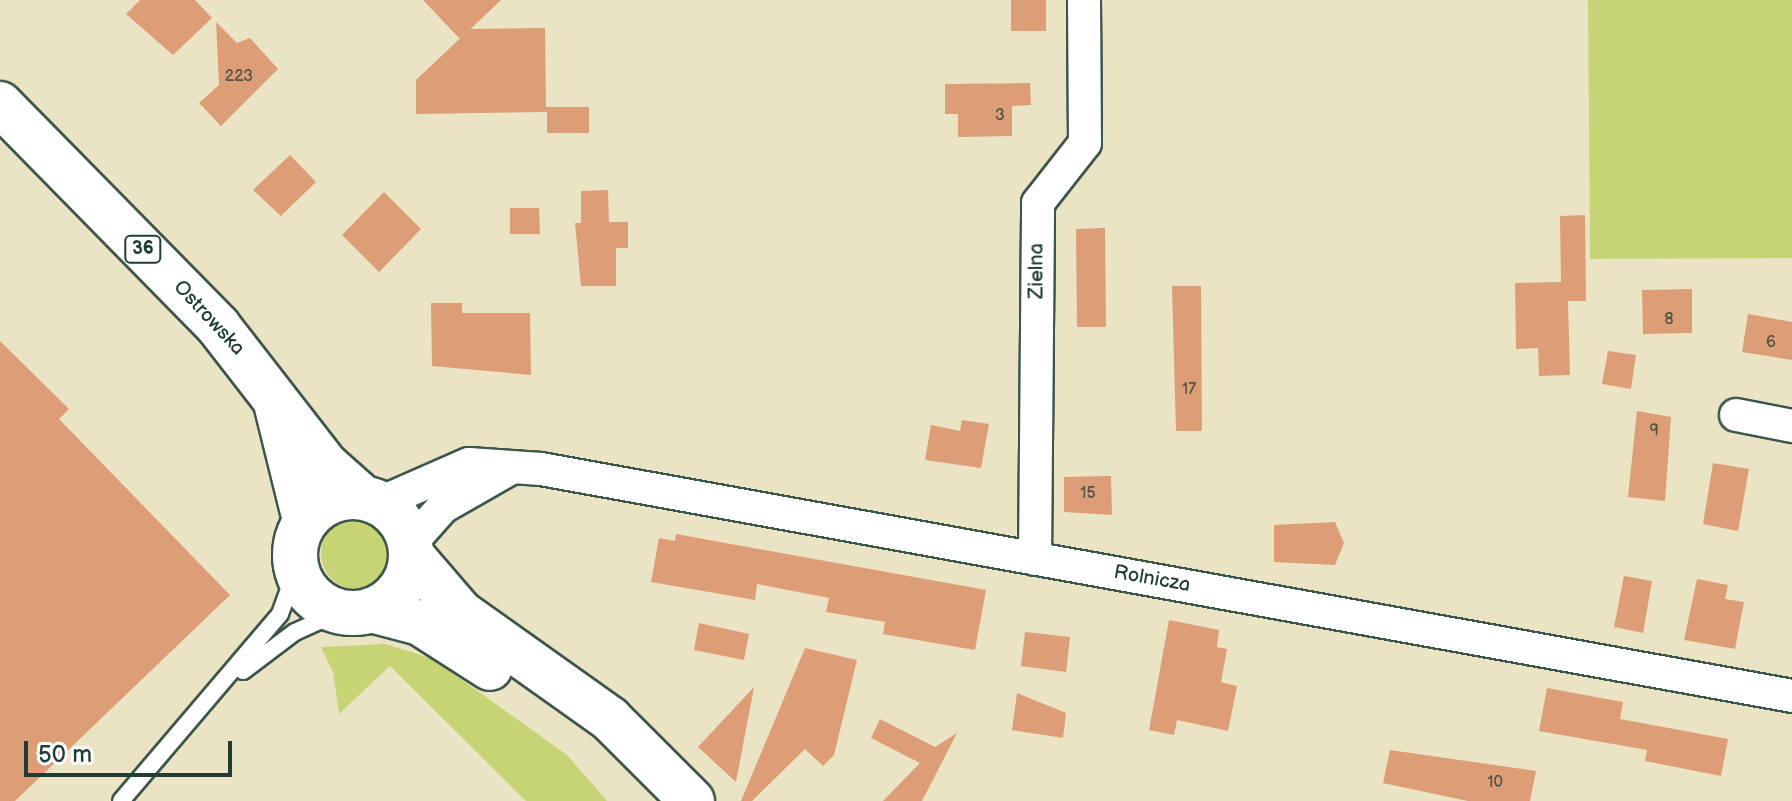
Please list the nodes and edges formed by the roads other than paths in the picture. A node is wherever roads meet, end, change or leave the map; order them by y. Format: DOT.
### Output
graph roads {
  1 [pos="1084,0"];
  2 [pos="0,104"];
  3 [pos="276,402"];
  4 [pos="1736,415"];
  5 [pos="1792,426"];
  6 [pos="511,468"];
  7 [pos="370,500"];
  8 [pos="305,520"];
  9 [pos="411,550"];
  10 [pos="1035,559"];
  11 [pos="296,570"];
  12 [pos="355,611"];
  13 [pos="226,684"];
  14 [pos="1792,696"];
  15 [pos="121,801"];
  16 [pos="655,801"];
  17 [pos="692,801"];
  1 -- 10 [label="street, Zielna"];
  2 -- 3 [label="main road, Ostrowska / 36"];
  3 -- 7 [label="main road, Ostrowska / 36"];
  3 -- 8 [label="main road, Ostrowska / 36"];
  4 -- 5 [label="street"];
  6 -- 7 [label="street, Rolnicza"];
  6 -- 9 [label="street"];
  6 -- 10 [label="street, Rolnicza"];
  7 -- 8 [label="main road"];
  7 -- 9 [label="main road, 36"];
  8 -- 11 [label="main road, 36"];
  9 -- 12 [label="main road"];
  9 -- 17 [label="main road, 36"];
  10 -- 14 [label="street, Rolnicza"];
  11 -- 12 [label="main road"];
  11 -- 13 [label="lane"];
  12 -- 13 [label="lane"];
  12 -- 16 [label="main road"];
  13 -- 15 [label="lane"];
}
